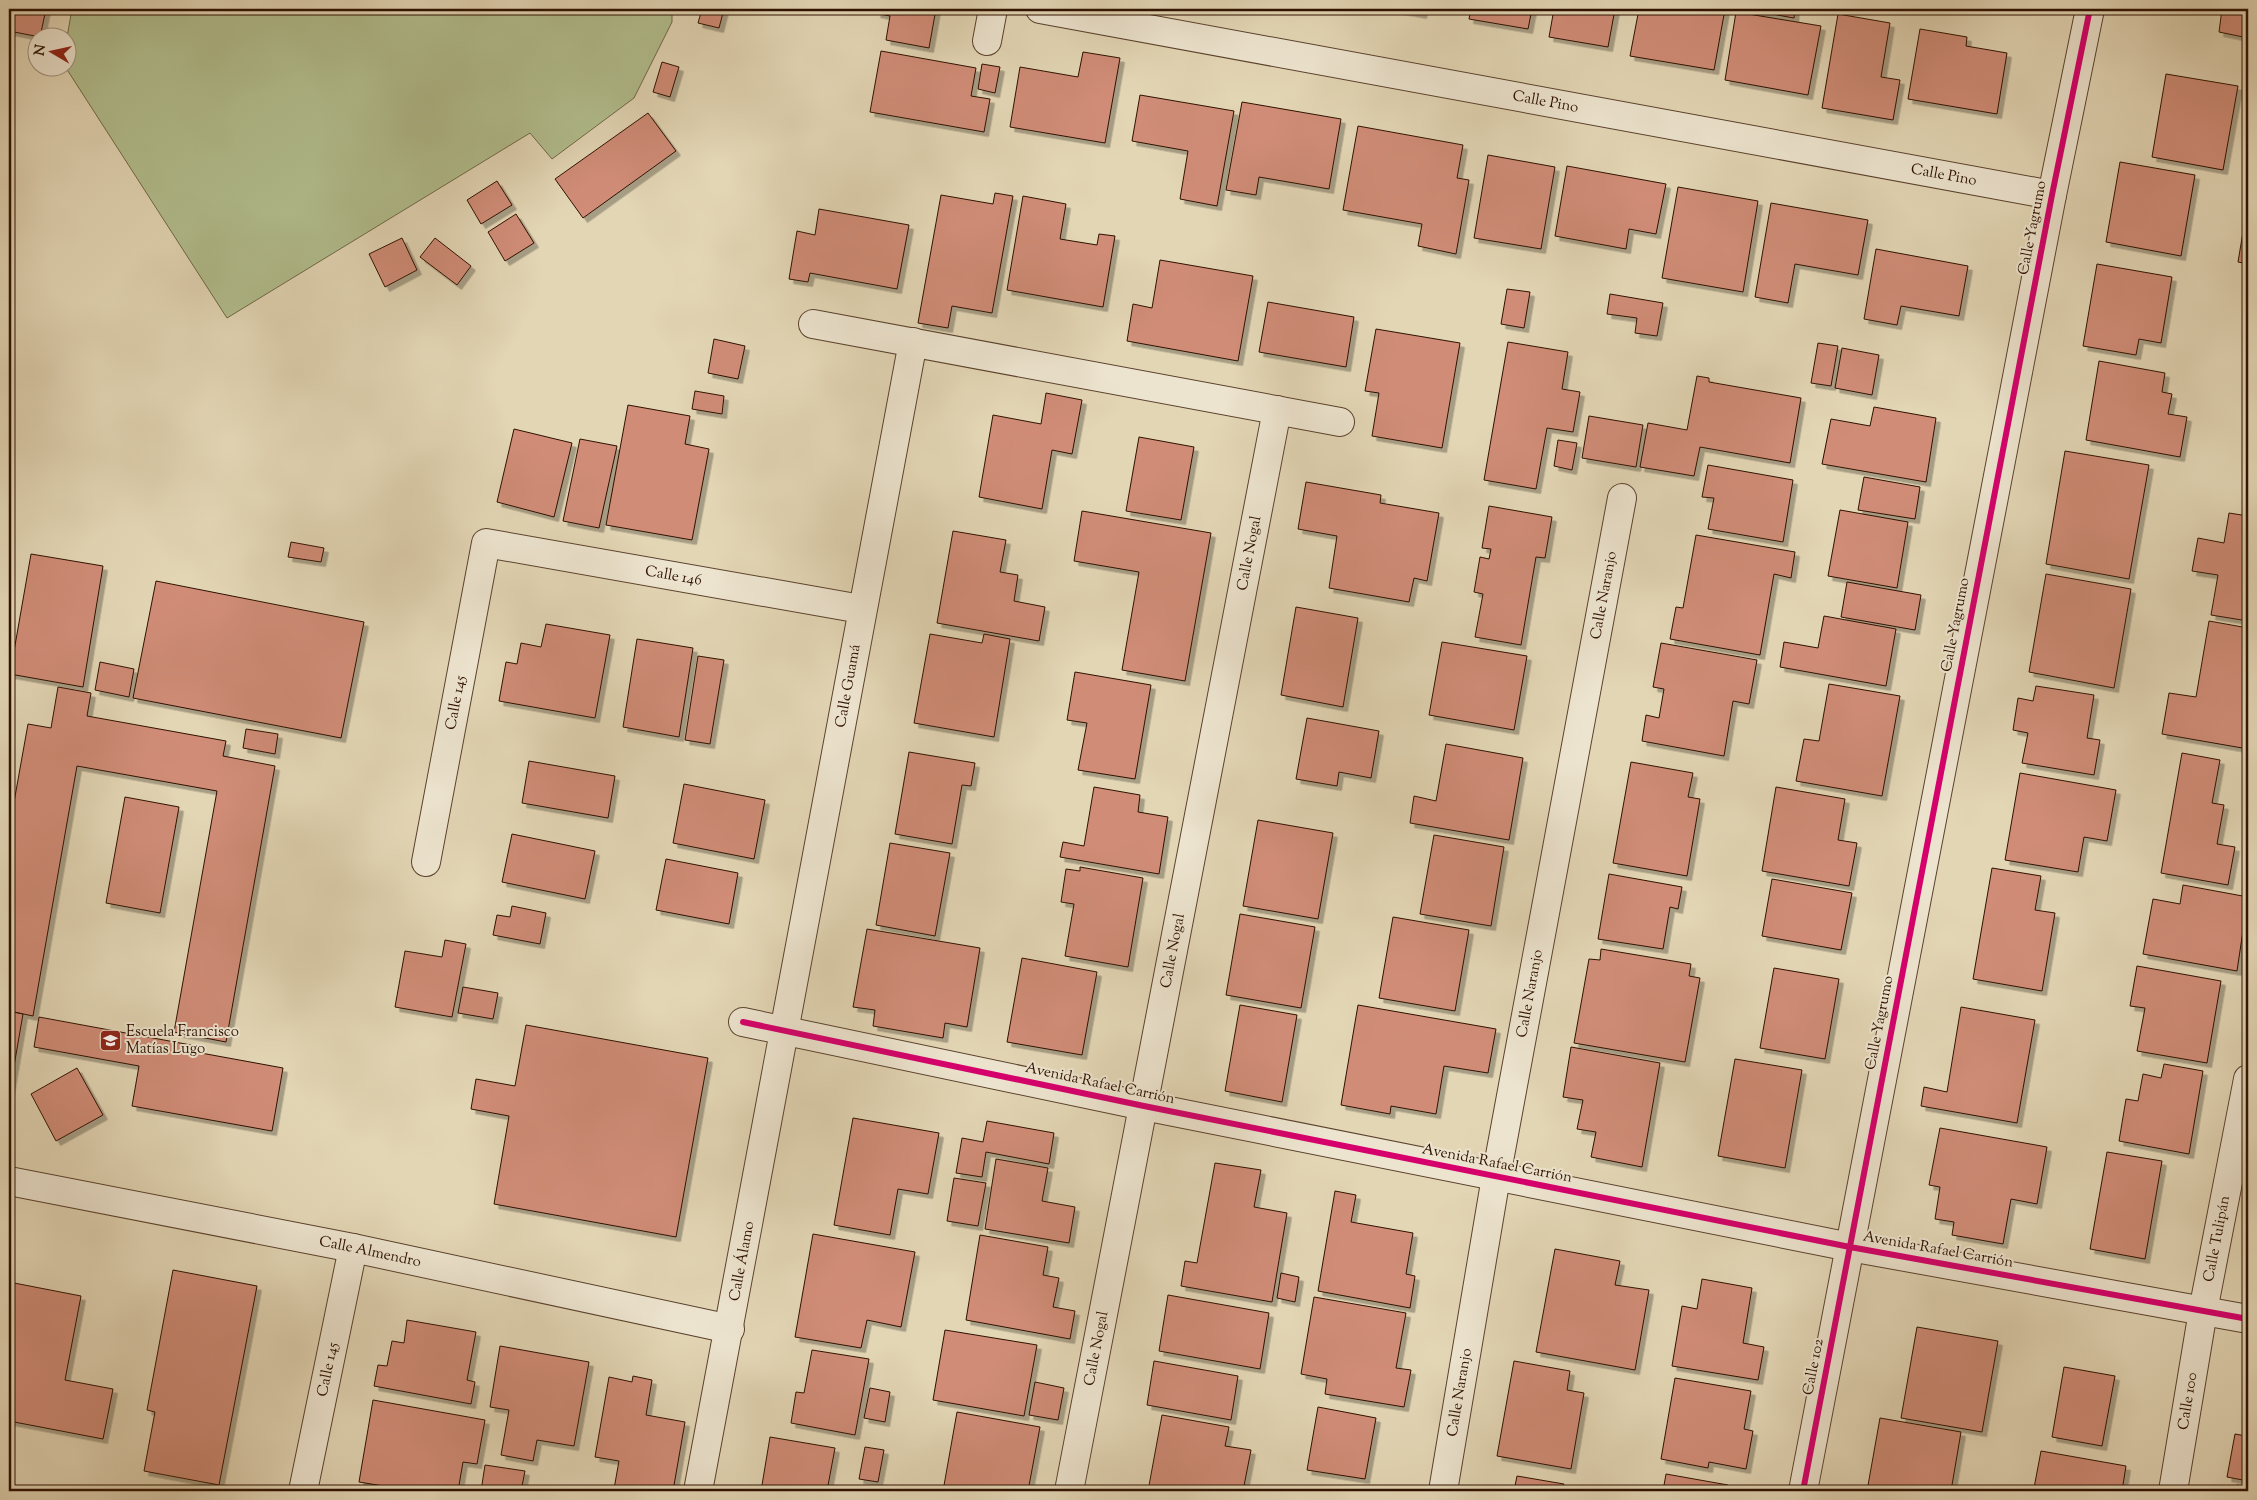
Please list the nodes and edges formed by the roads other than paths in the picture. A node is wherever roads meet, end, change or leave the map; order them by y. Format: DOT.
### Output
graph roads {
  1 [pos="993,9"];
  2 [pos="1040,9"];
  3 [pos="2090,9"];
  4 [pos="987,41"];
  5 [pos="2052,195"];
  6 [pos="813,324"];
  7 [pos="913,342"];
  8 [pos="1278,410"];
  9 [pos="1340,422"];
  10 [pos="1622,498"];
  11 [pos="486,543"];
  12 [pos="861,610"];
  13 [pos="426,862"];
  14 [pos="743,1022"];
  15 [pos="784,1031"];
  16 [pos="2248,1079"];
  17 [pos="1144,1106"];
  18 [pos="1496,1176"];
  19 [pos="9,1181"];
  20 [pos="1850,1247"];
  21 [pos="353,1248"];
  22 [pos="2203,1311"];
  23 [pos="2248,1320"];
  24 [pos="730,1329"];
  25 [pos="303,1491"];
  26 [pos="698,1491"];
  27 [pos="1069,1491"];
  28 [pos="1443,1491"];
  29 [pos="1803,1491"];
  30 [pos="2173,1491"];
  1 -- 4 [label="street"];
  2 -- 5 [label="street, Calle Pino"];
  3 -- 5 [label="street, Calle Yagrumo"];
  5 -- 20 [label="street, Calle Yagrumo"];
  6 -- 7 [label="street"];
  7 -- 8 [label="street"];
  7 -- 12 [label="street, Calle Guamá"];
  8 -- 9 [label="street"];
  8 -- 17 [label="street, Calle Nogal"];
  10 -- 18 [label="street, Calle Naranjo"];
  11 -- 12 [label="street, Calle 146"];
  11 -- 13 [label="street, Calle 145"];
  12 -- 15 [label="street, Calle Guamá"];
  14 -- 15 [label="street, Avenida Rafael Carrión"];
  15 -- 17 [label="street, Avenida Rafael Carrión"];
  15 -- 24 [label="street, Calle Álamo"];
  16 -- 22 [label="street, Calle Tulipán"];
  17 -- 18 [label="street, Avenida Rafael Carrión"];
  17 -- 27 [label="street, Calle Nogal"];
  18 -- 20 [label="street, Avenida Rafael Carrión"];
  18 -- 28 [label="street, Calle Naranjo"];
  19 -- 21 [label="street, Calle Almendro"];
  20 -- 22 [label="street, Avenida Rafael Carrión"];
  20 -- 29 [label="street, Calle 102"];
  21 -- 24 [label="street, Calle Almendro"];
  21 -- 25 [label="street, Calle 145"];
  22 -- 23 [label="street, Avenida Rafael Carrión"];
  22 -- 30 [label="street, Calle 100"];
  24 -- 26 [label="street, Calle Álamo"];
}
